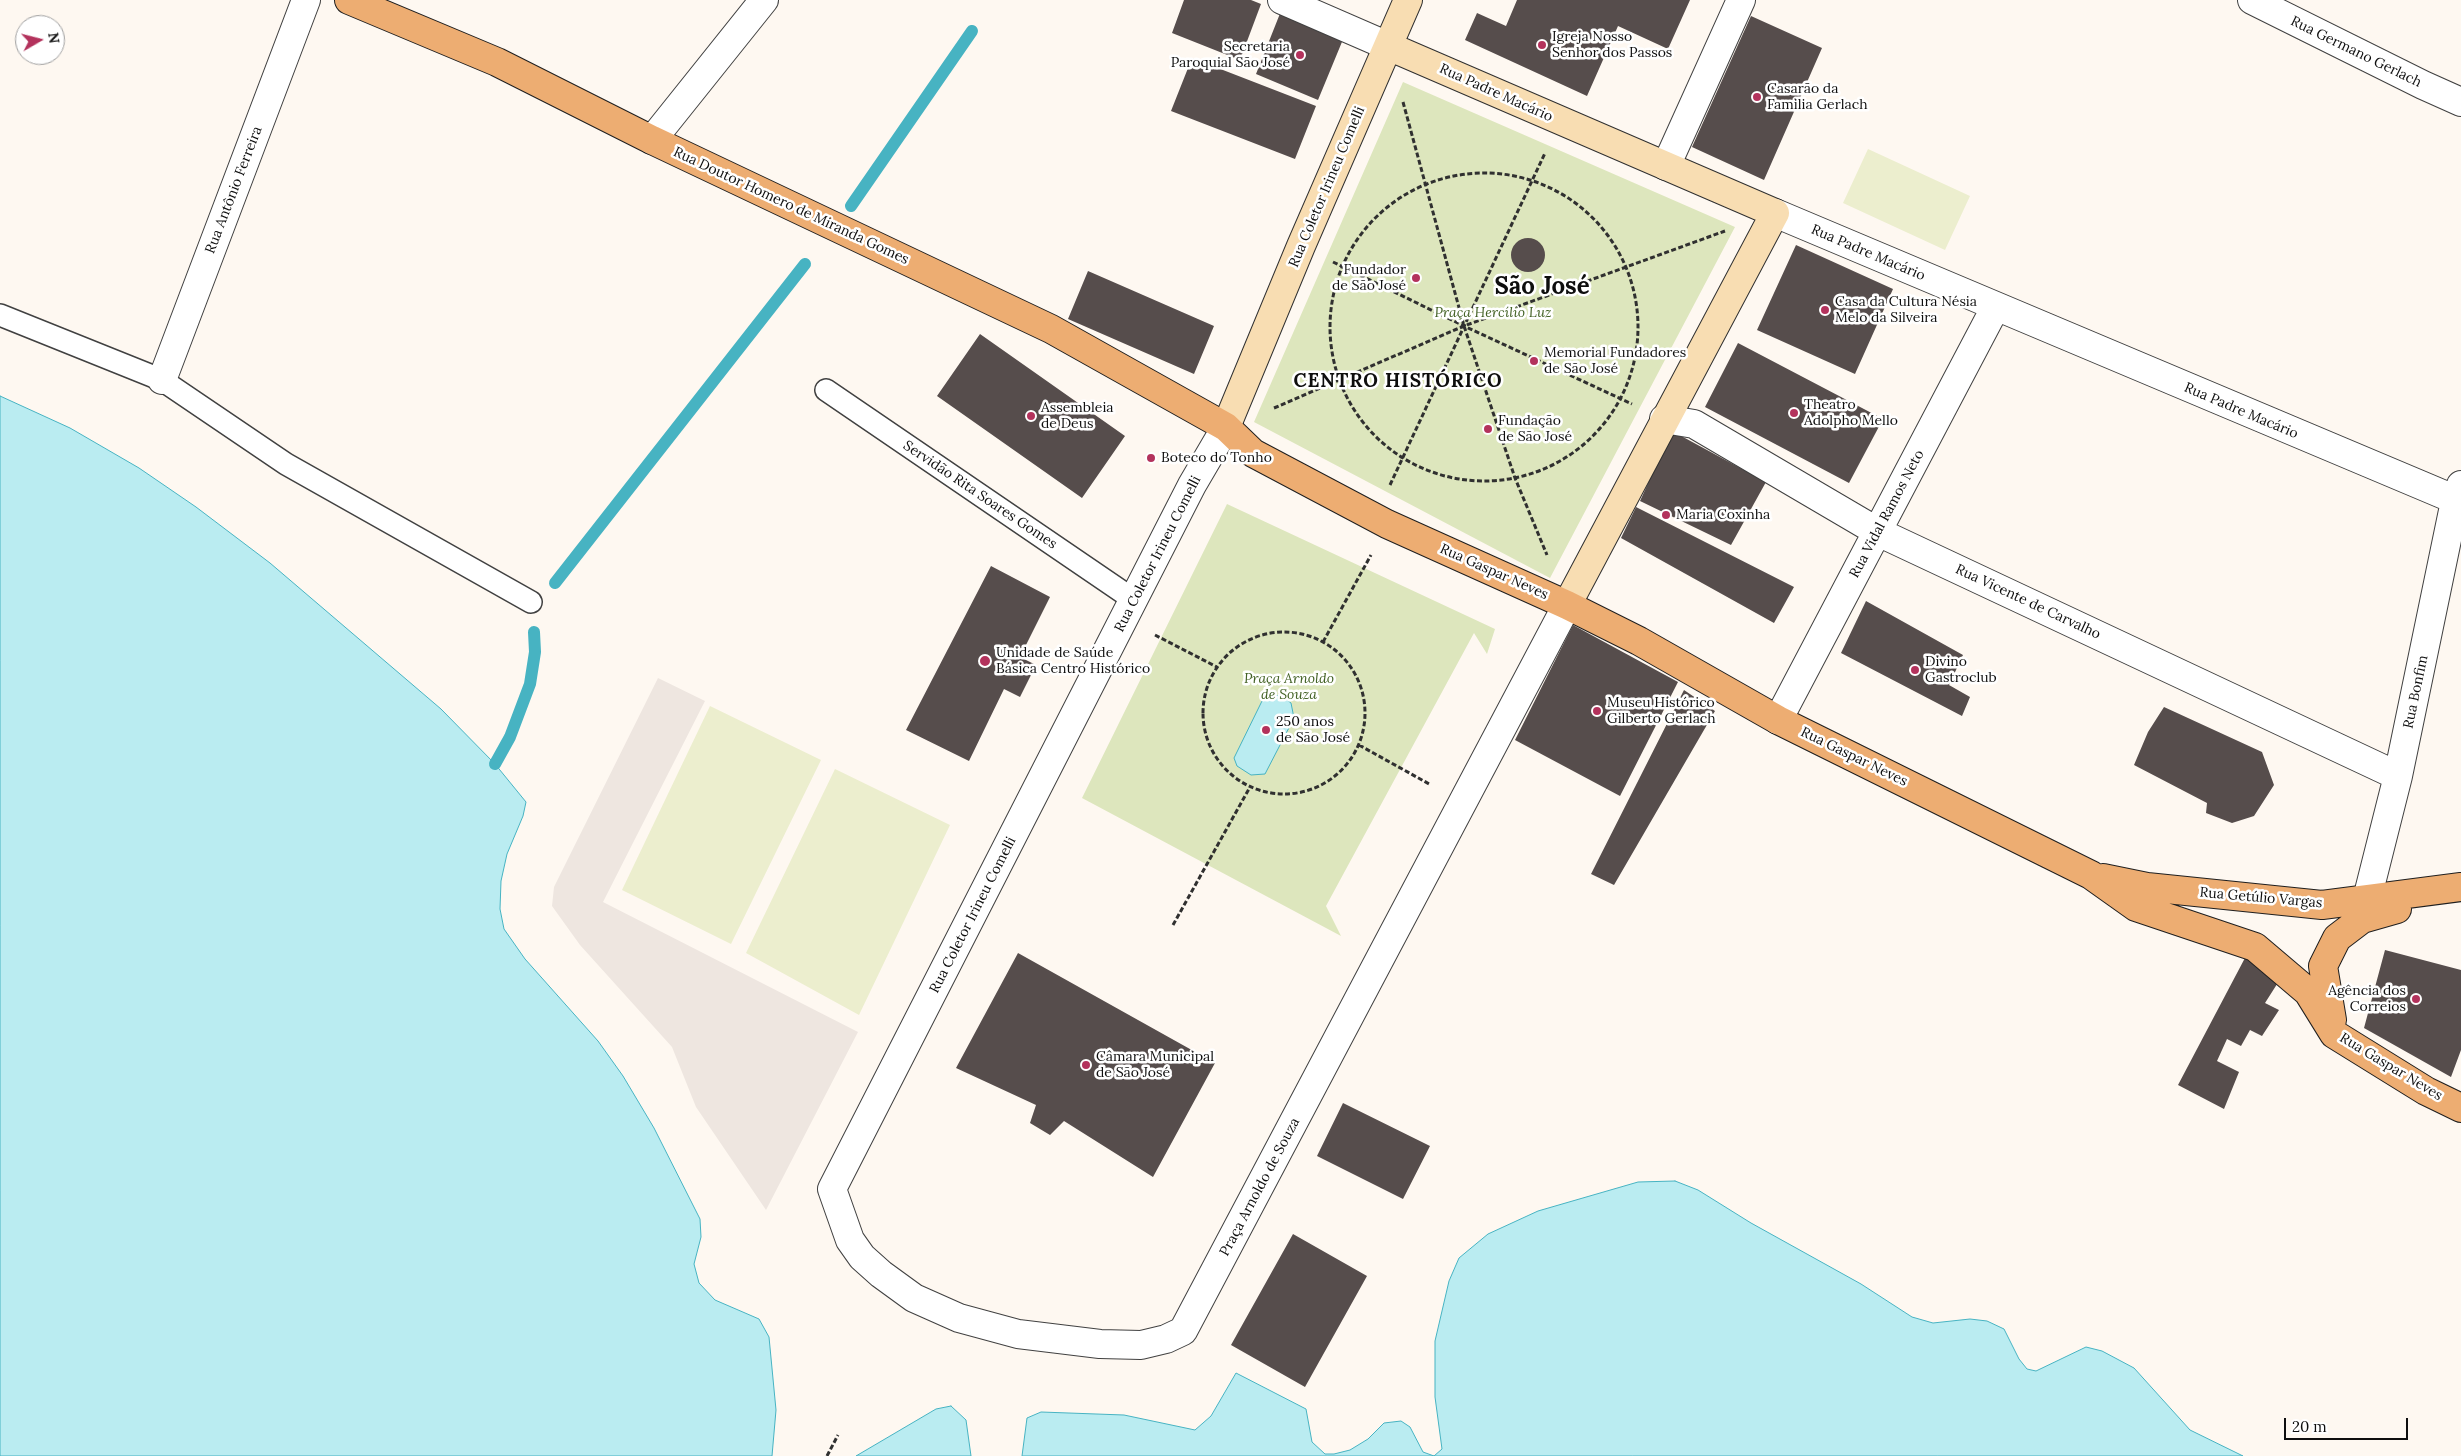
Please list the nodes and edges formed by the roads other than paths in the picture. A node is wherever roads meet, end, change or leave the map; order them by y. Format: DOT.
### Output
graph roads {
  1 [pos="306,0"];
  2 [pos="350,0"];
  3 [pos="764,0"];
  4 [pos="1282,0"];
  5 [pos="1408,0"];
  6 [pos="1741,0"];
  7 [pos="2252,0"];
  8 [pos="1388,46"];
  9 [pos="2461,102"];
  10 [pos="652,140"];
  11 [pos="1666,166"];
  12 [pos="1774,213"];
  13 [pos="1995,308"];
  14 [pos="0,315"];
  15 [pos="162,380"];
  16 [pos="826,390"];
  17 [pos="1664,419"];
  18 [pos="1226,427"];
  19 [pos="2459,496"];
  20 [pos="1878,532"];
  21 [pos="531,602"];
  22 [pos="1568,605"];
  23 [pos="1129,609"];
  24 [pos="1778,720"];
  25 [pos="2398,776"];
  26 [pos="2092,875"];
  27 [pos="2457,888"];
  28 [pos="2367,899"];
  29 [pos="2334,1034"];
  30 [pos="2461,1108"];
  31 [pos="867,1122"];
  1 -- 15 [label="street, Rua Antônio Ferreira"];
  2 -- 10 [label="main road, Rua Doutor Homero de Miranda Gomes"];
  3 -- 10 [label="street"];
  4 -- 8 [label="street"];
  5 -- 8 [label="main road, Rua Coletor Irineu Comelli"];
  6 -- 11 [label="street"];
  7 -- 9 [label="street, Rua Germano Gerlach"];
  8 -- 11 [label="main road, Rua Padre Macário"];
  8 -- 18 [label="main road, Rua Coletor Irineu Comelli"];
  10 -- 18 [label="main road, Rua Doutor Homero de Miranda Gomes"];
  11 -- 12 [label="main road, Rua Padre Macário"];
  12 -- 13 [label="street, Rua Padre Macário"];
  12 -- 17 [label="main road"];
  13 -- 19 [label="street, Rua Padre Macário"];
  13 -- 20 [label="street, Rua Vidal Ramos Neto"];
  14 -- 15 [label="lane"];
  15 -- 21 [label="lane"];
  16 -- 23 [label="lane, Servidão Rita Soares Gomes"];
  17 -- 20 [label="street, Rua Vicente de Carvalho"];
  17 -- 22 [label="main road"];
  18 -- 22 [label="main road, Rua Gaspar Neves"];
  18 -- 23 [label="street, Rua Coletor Irineu Comelli"];
  19 -- 25 [label="street, Rua Bonfim"];
  20 -- 24 [label="street, Rua Vidal Ramos Neto"];
  20 -- 25 [label="street, Rua Vicente de Carvalho"];
  22 -- 24 [label="main road, Rua Gaspar Neves"];
  22 -- 31 [label="street, Praça Arnoldo de Souza"];
  23 -- 31 [label="street, Rua Coletor Irineu Comelli"];
  24 -- 26 [label="main road, Rua Gaspar Neves"];
  25 -- 28 [label="street, Rua Bonfim"];
  26 -- 28 [label="main road, Rua Getúlio Vargas"];
  26 -- 29 [label="main road, Rua Gaspar Neves"];
  27 -- 28 [label="main road, Rua Getúlio Vargas"];
  27 -- 29 [label="main road"];
  29 -- 30 [label="main road, Rua Gaspar Neves"];
}
